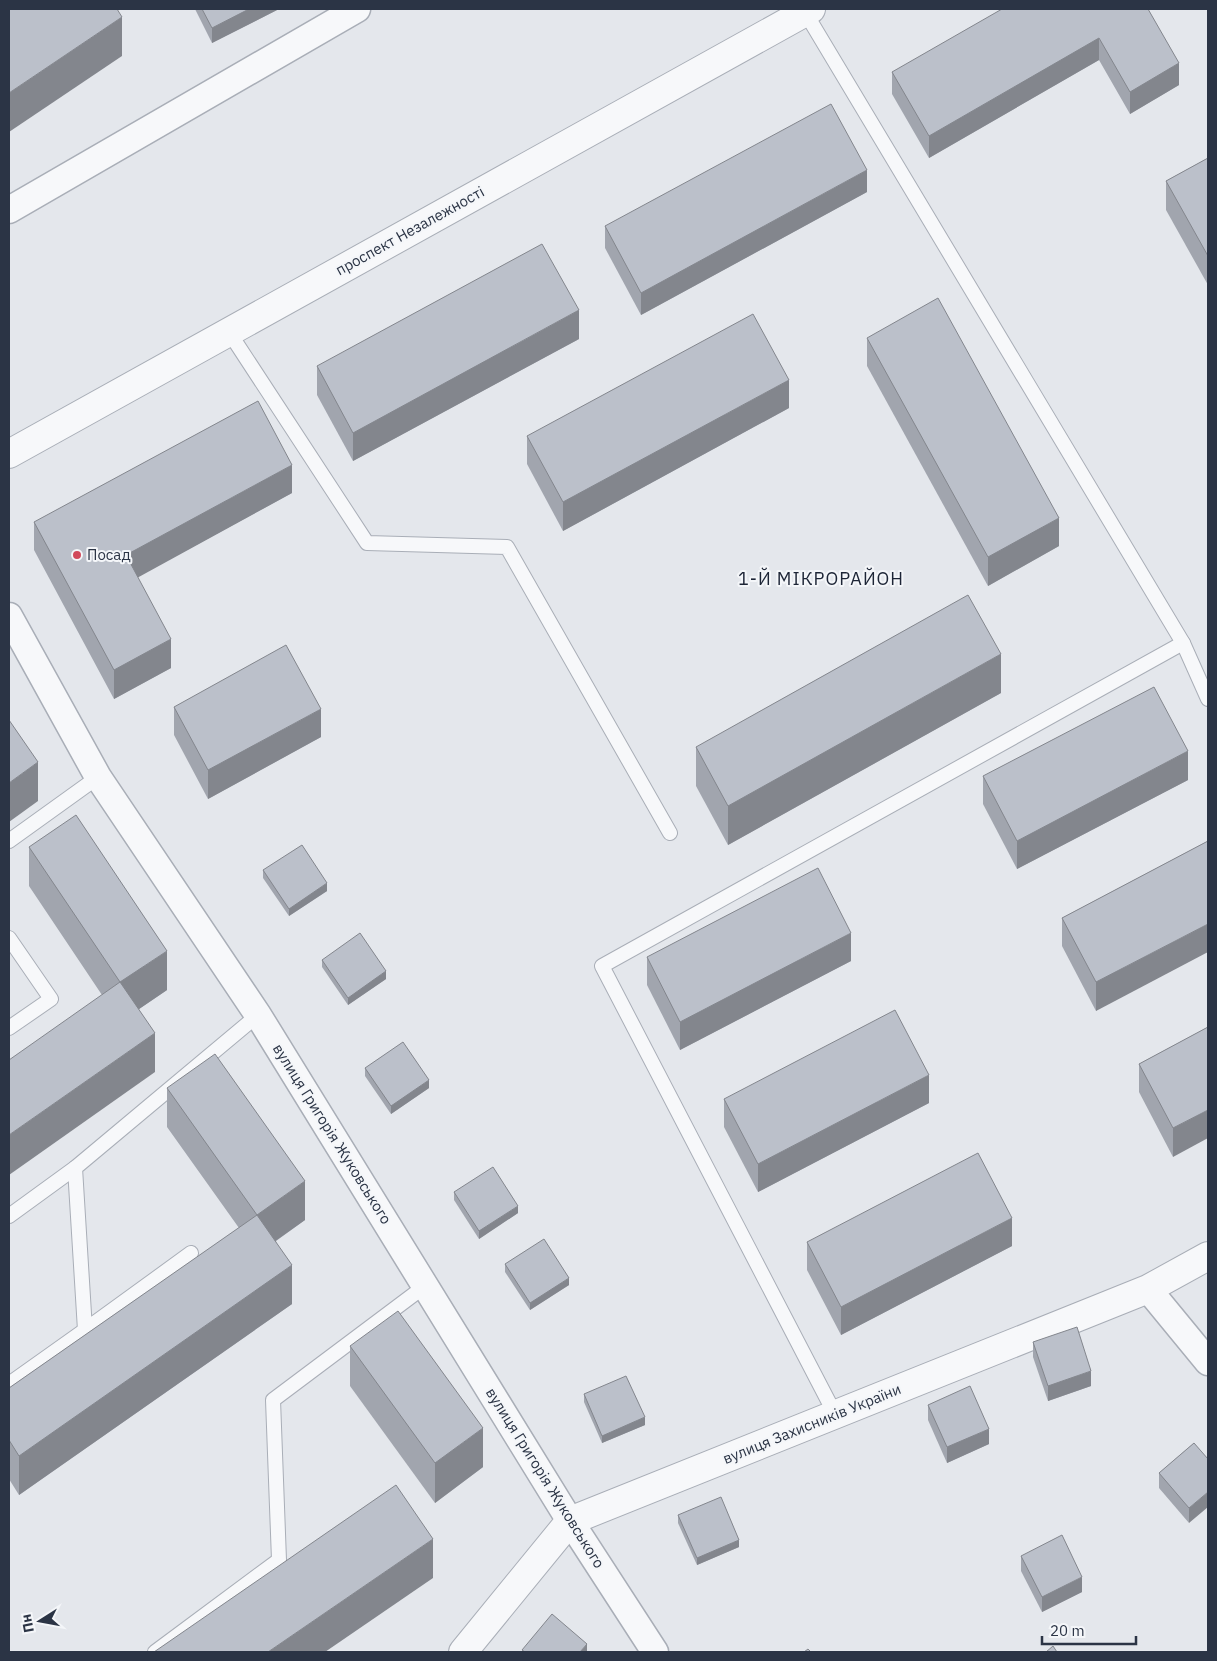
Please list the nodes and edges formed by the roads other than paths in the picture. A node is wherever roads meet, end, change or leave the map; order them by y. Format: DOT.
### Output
graph roads {
  1 [pos="357,9"];
  2 [pos="808,10"];
  3 [pos="9,210"];
  4 [pos="229,332"];
  5 [pos="9,454"];
  6 [pos="9,616"];
  7 [pos="1183,643"];
  8 [pos="1208,699"];
  9 [pos="98,776"];
  10 [pos="670,833"];
  11 [pos="9,841"];
  12 [pos="9,938"];
  13 [pos="258,1015"];
  14 [pos="9,1028"];
  15 [pos="75,1168"];
  16 [pos="9,1216"];
  17 [pos="191,1253"];
  18 [pos="1208,1256"];
  19 [pos="425,1286"];
  20 [pos="1148,1288"];
  21 [pos="85,1330"];
  22 [pos="1208,1362"];
  23 [pos="9,1384"];
  24 [pos="835,1414"];
  25 [pos="570,1521"];
  26 [pos="155,1652"];
  27 [pos="463,1652"];
  28 [pos="655,1652"];
  1 -- 3 [label="street"];
  2 -- 4 [label="street, проспект Незалежності"];
  2 -- 7 [label="lane"];
  4 -- 5 [label="street, проспект Незалежності"];
  4 -- 10 [label="lane"];
  6 -- 9 [label="street, вулиця Григорія Жуковського"];
  7 -- 8 [label="lane"];
  7 -- 24 [label="lane"];
  9 -- 11 [label="lane"];
  9 -- 13 [label="street, вулиця Григорія Жуковського"];
  12 -- 14 [label="lane"];
  13 -- 15 [label="lane"];
  13 -- 19 [label="street, вулиця Григорія Жуковського"];
  15 -- 16 [label="lane"];
  15 -- 21 [label="lane"];
  17 -- 21 [label="lane"];
  18 -- 20 [label="street, вулиця Захисників України"];
  19 -- 25 [label="street, вулиця Григорія Жуковського"];
  19 -- 26 [label="lane"];
  20 -- 22 [label="street"];
  20 -- 24 [label="street, вулиця Захисників України"];
  21 -- 23 [label="lane"];
  24 -- 25 [label="street, вулиця Захисників України"];
  25 -- 27 [label="street, вулиця Захисників України"];
  25 -- 28 [label="street, вулиця Григорія Жуковського"];
}
